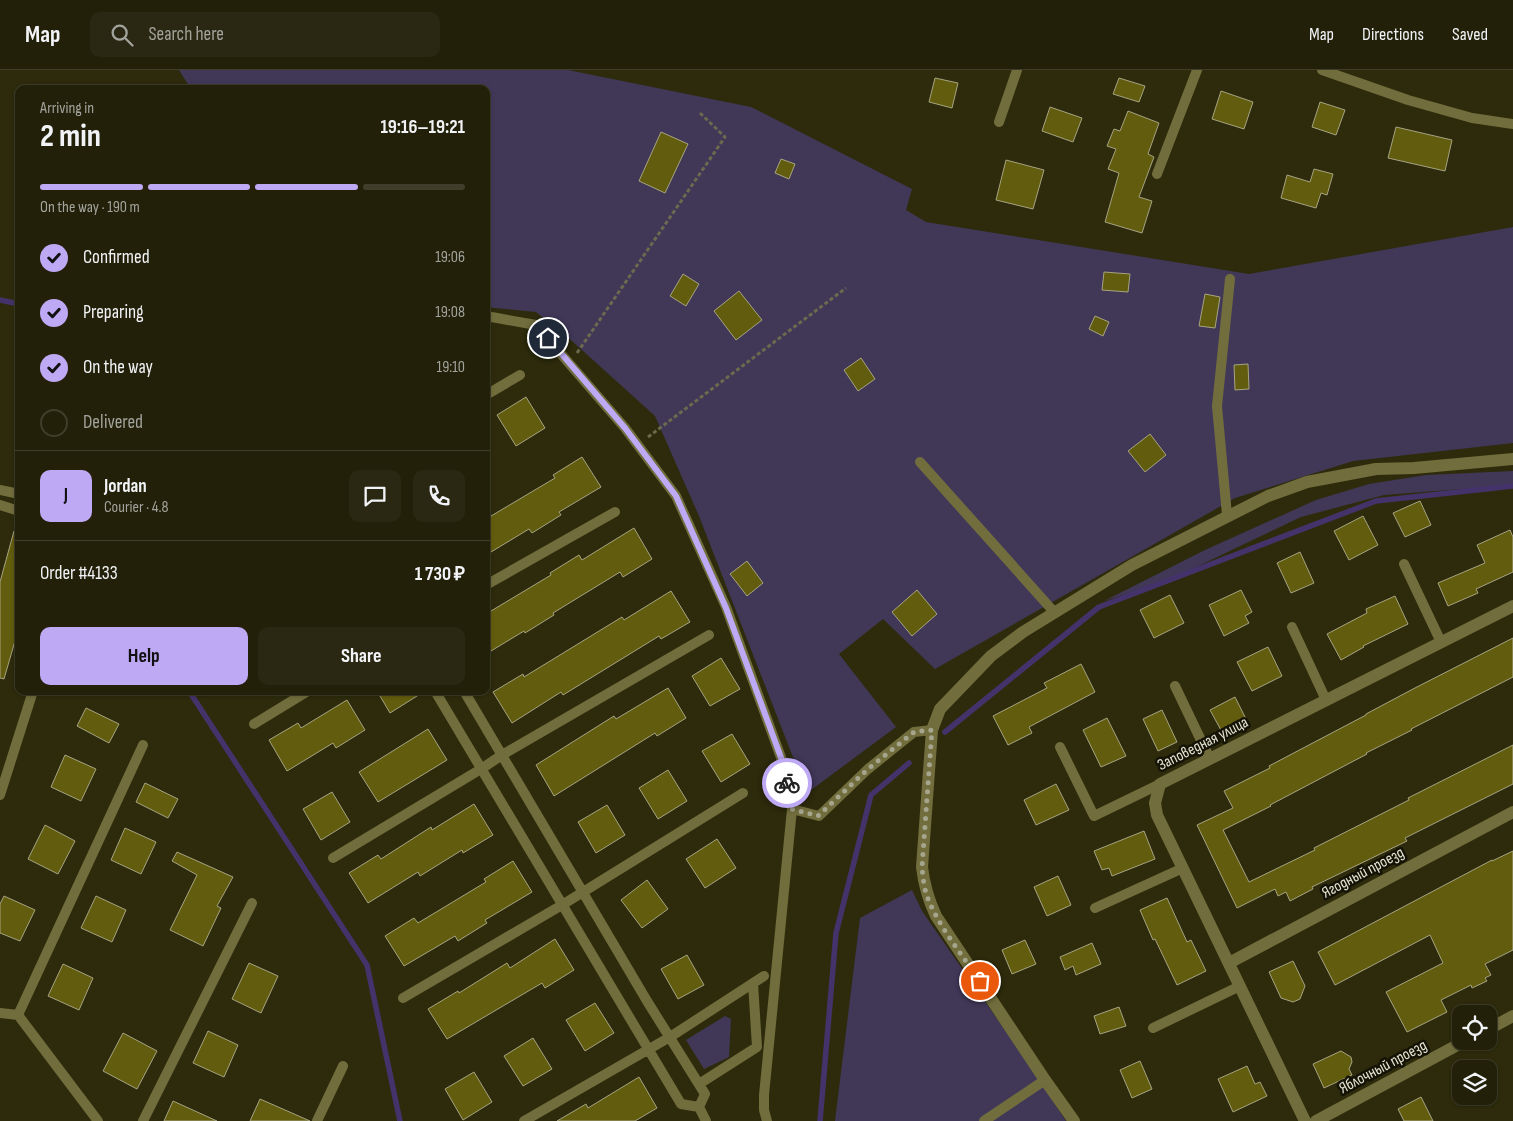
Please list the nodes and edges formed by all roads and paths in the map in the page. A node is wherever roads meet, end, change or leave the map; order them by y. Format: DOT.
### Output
graph roads {
  1 [pos="1017,70"];
  2 [pos="1197,70"];
  3 [pos="1322,70"];
  4 [pos="700,113"];
  5 [pos="999,122"];
  6 [pos="1513,124"];
  7 [pos="1157,174"];
  8 [pos="1230,279"];
  9 [pos="846,288"];
  10 [pos="490,317"];
  11 [pos="570,364"];
  12 [pos="520,375"];
  13 [pos="490,393"];
  14 [pos="637,444"];
  15 [pos="1513,459"];
  16 [pos="920,462"];
  17 [pos="0,490"];
  18 [pos="15,493"];
  19 [pos="0,505"];
  20 [pos="15,510"];
  21 [pos="615,512"];
  22 [pos="1227,515"];
  23 [pos="1404,564"];
  24 [pos="490,582"];
  25 [pos="1513,606"];
  26 [pos="1055,613"];
  27 [pos="1292,627"];
  28 [pos="708,635"];
  29 [pos="1441,642"];
  30 [pos="1175,686"];
  31 [pos="32,695"];
  32 [pos="301,695"];
  33 [pos="437,695"];
  34 [pos="466,695"];
  35 [pos="1326,700"];
  36 [pos="254,724"];
  37 [pos="932,730"];
  38 [pos="143,745"];
  39 [pos="1060,747"];
  40 [pos="502,755"];
  41 [pos="1210,759"];
  42 [pos="482,769"];
  43 [pos="1160,784"];
  44 [pos="743,793"];
  45 [pos="0,795"];
  46 [pos="792,809"];
  47 [pos="1513,812"];
  48 [pos="333,858"];
  49 [pos="1183,868"];
  50 [pos="582,891"];
  51 [pos="252,903"];
  52 [pos="562,905"];
  53 [pos="1095,908"];
  54 [pos="1229,962"];
  55 [pos="764,976"];
  56 [pos="753,983"];
  57 [pos="1240,986"];
  58 [pos="403,998"];
  59 [pos="0,1012"];
  60 [pos="18,1015"];
  61 [pos="1513,1016"];
  62 [pos="1497,1025"];
  63 [pos="1153,1028"];
  64 [pos="670,1037"];
  65 [pos="1452,1048"];
  66 [pos="648,1050"];
  67 [pos="343,1066"];
  68 [pos="1045,1080"];
  69 [pos="699,1084"];
  70 [pos="699,1107"];
  71 [pos="98,1121"];
  72 [pos="143,1121"];
  73 [pos="317,1121"];
  74 [pos="524,1121"];
  75 [pos="706,1121"];
  76 [pos="767,1121"];
  77 [pos="984,1121"];
  78 [pos="1074,1121"];
  79 [pos="1305,1121"];
  80 [pos="1316,1121"];
  1 -- 5 [label="lane"];
  2 -- 7 [label="lane"];
  3 -- 6 [label="lane"];
  4 -- 11 [label="path"];
  8 -- 22 [label="lane"];
  9 -- 14 [label="path"];
  10 -- 11 [label="lane"];
  11 -- 14 [label="lane"];
  12 -- 13 [label="lane"];
  14 -- 46 [label="lane"];
  15 -- 22 [label="street"];
  16 -- 26 [label="lane"];
  17 -- 18 [label="lane"];
  19 -- 20 [label="lane"];
  21 -- 24 [label="lane"];
  22 -- 26 [label="street"];
  23 -- 29 [label="lane"];
  25 -- 29 [label="street, Заповедная улица"];
  26 -- 37 [label="street"];
  27 -- 35 [label="lane"];
  28 -- 40 [label="lane"];
  29 -- 35 [label="street, Заповедная улица"];
  30 -- 41 [label="lane"];
  31 -- 45 [label="lane"];
  32 -- 36 [label="lane"];
  33 -- 42 [label="lane"];
  34 -- 40 [label="lane"];
  35 -- 41 [label="street, Заповедная улица"];
  37 -- 46 [label="lane"];
  37 -- 68 [label="street"];
  38 -- 60 [label="lane"];
  39 -- 43 [label="lane"];
  40 -- 42 [label="lane"];
  40 -- 50 [label="lane"];
  41 -- 43 [label="street, Заповедная улица"];
  42 -- 48 [label="lane"];
  42 -- 52 [label="lane"];
  43 -- 49 [label="street, Заповедная улица"];
  44 -- 50 [label="lane"];
  46 -- 76 [label="lane"];
  47 -- 54 [label="street, Ягодный проезд"];
  49 -- 53 [label="lane"];
  49 -- 54 [label="street, Заповедная улица"];
  50 -- 52 [label="lane"];
  50 -- 64 [label="lane"];
  51 -- 72 [label="lane"];
  52 -- 58 [label="lane"];
  52 -- 66 [label="lane"];
  54 -- 57 [label="street, Заповедная улица"];
  55 -- 56 [label="lane"];
  56 -- 64 [label="lane"];
  56 -- 69 [label="lane"];
  57 -- 63 [label="lane"];
  57 -- 79 [label="street, Заповедная улица"];
  59 -- 60 [label="lane"];
  60 -- 71 [label="lane"];
  61 -- 62 [label="street"];
  64 -- 66 [label="lane"];
  64 -- 69 [label="lane"];
  65 -- 80 [label="street, Яблочный проезд"];
  66 -- 70 [label="lane"];
  66 -- 74 [label="lane"];
  67 -- 73 [label="lane"];
  68 -- 77 [label="lane"];
  68 -- 78 [label="street"];
  69 -- 70 [label="lane"];
  70 -- 75 [label="lane"];
}
